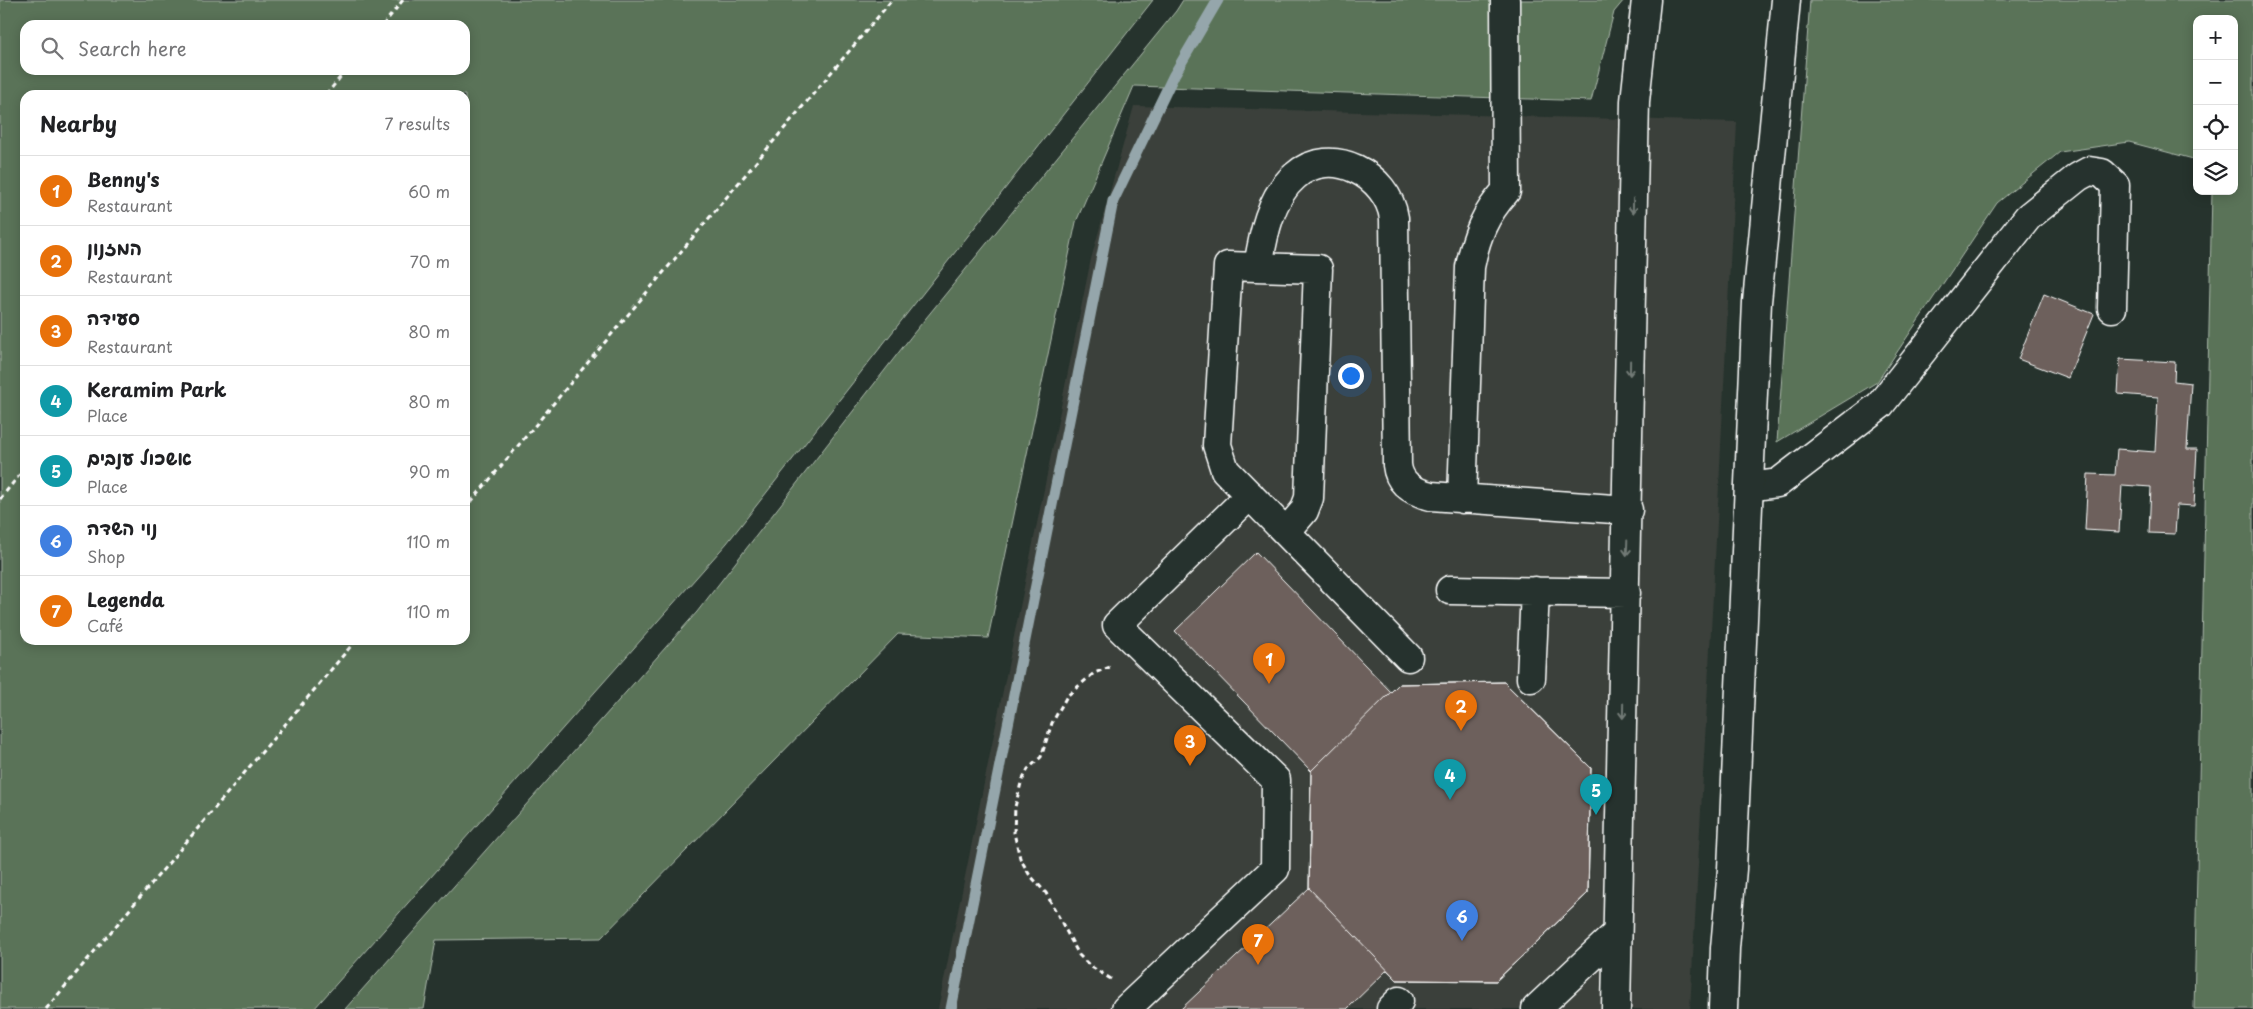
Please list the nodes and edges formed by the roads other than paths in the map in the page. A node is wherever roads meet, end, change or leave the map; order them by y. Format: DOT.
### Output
graph roads {
  1 [pos="1505,0"];
  2 [pos="1646,0"];
  3 [pos="1786,0"];
  4 [pos="1258,267"];
  5 [pos="2112,308"];
  6 [pos="1749,487"];
  7 [pos="1250,495"];
  8 [pos="1462,499"];
  9 [pos="1628,510"];
  10 [pos="1286,532"];
  11 [pos="1450,590"];
  12 [pos="1535,591"];
  13 [pos="1626,593"];
  14 [pos="1408,657"];
  15 [pos="1531,678"];
  16 [pos="1617,933"];
  17 [pos="1133,1003"];
  18 [pos="1536,1009"];
  19 [pos="1616,1009"];
  20 [pos="1723,1009"];
  1 -- 8 [label="main road"];
  2 -- 9 [label="main road, one-way"];
  3 -- 6 [label="main road"];
  4 -- 7 [label="main road"];
  4 -- 8 [label="main road"];
  4 -- 10 [label="main road"];
  5 -- 6 [label="main road"];
  6 -- 20 [label="main road"];
  7 -- 10 [label="main road"];
  7 -- 17 [label="main road"];
  8 -- 9 [label="main road"];
  9 -- 13 [label="main road, one-way"];
  10 -- 14 [label="main road"];
  11 -- 12 [label="main road"];
  12 -- 13 [label="main road"];
  12 -- 15 [label="main road"];
  13 -- 16 [label="main road, one-way"];
  16 -- 18 [label="main road"];
  16 -- 19 [label="main road"];
}
